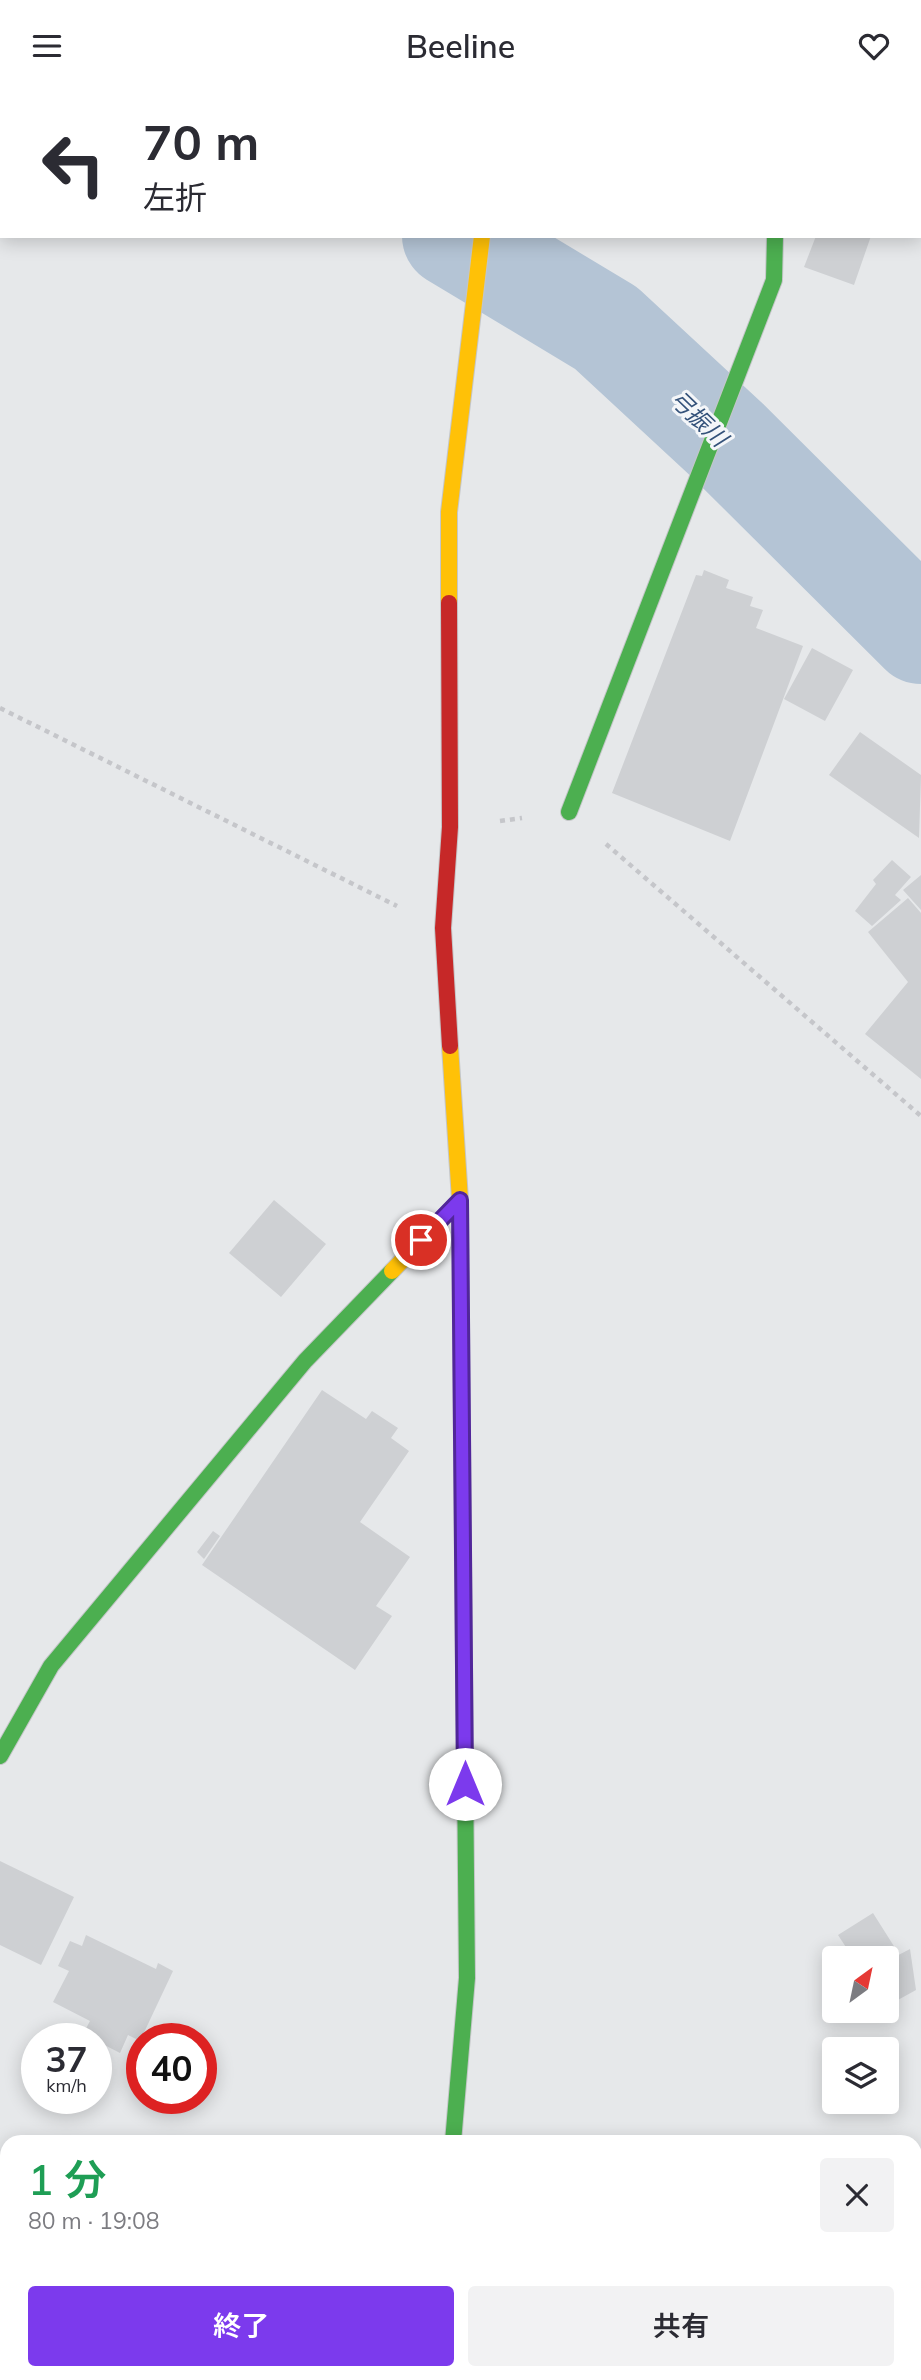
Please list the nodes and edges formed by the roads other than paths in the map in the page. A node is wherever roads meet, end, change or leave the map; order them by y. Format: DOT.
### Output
graph roads {
  1 [pos="482,238"];
  2 [pos="775,238"];
  3 [pos="569,812"];
  4 [pos="460,1200"];
  5 [pos="0,1755"];
  6 [pos="454,2135"];
  1 -- 4 [label="street"];
  2 -- 3 [label="street"];
  4 -- 5 [label="street"];
  4 -- 6 [label="street"];
}
